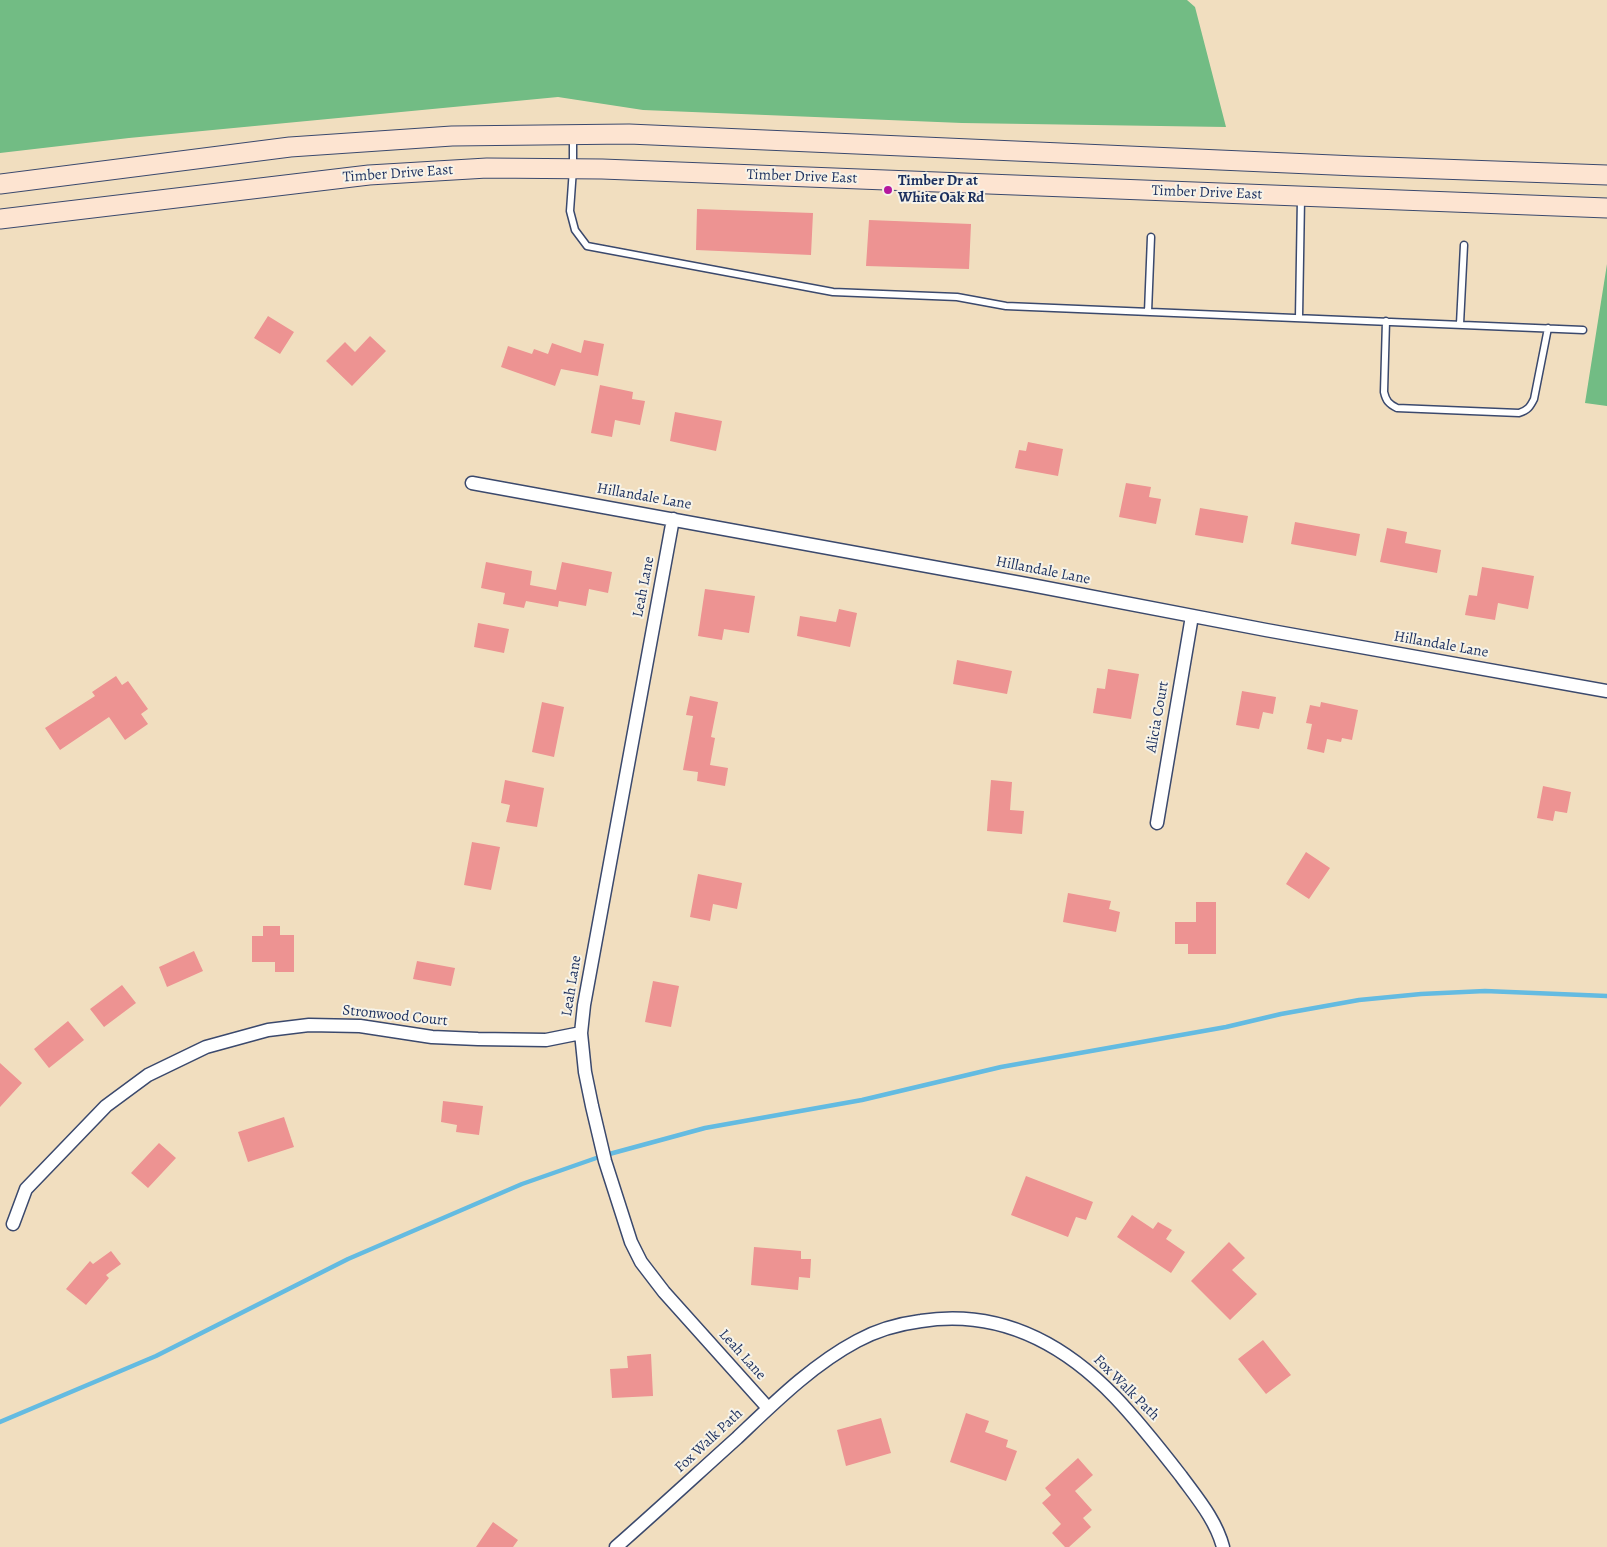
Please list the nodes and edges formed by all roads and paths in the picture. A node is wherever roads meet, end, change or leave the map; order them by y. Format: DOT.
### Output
graph roads {
  1 [pos="573,134"];
  2 [pos="573,168"];
  3 [pos="1607,175"];
  4 [pos="0,184"];
  5 [pos="1607,196"];
  6 [pos="1301,197"];
  7 [pos="1448,201"];
  8 [pos="1607,208"];
  9 [pos="0,219"];
  10 [pos="1151,237"];
  11 [pos="1464,245"];
  12 [pos="1148,312"];
  13 [pos="1299,318"];
  14 [pos="1386,321"];
  15 [pos="1460,324"];
  16 [pos="1548,328"];
  17 [pos="1582,330"];
  18 [pos="472,483"];
  19 [pos="674,519"];
  20 [pos="1192,616"];
  21 [pos="1607,691"];
  22 [pos="1157,823"];
  23 [pos="581,1034"];
  24 [pos="13,1224"];
  25 [pos="768,1408"];
  26 [pos="616,1547"];
  27 [pos="1223,1547"];
  1 -- 2 [label="lane"];
  1 -- 3 [label="main road"];
  1 -- 4 [label="main road"];
  2 -- 6 [label="main road, Timber Drive East"];
  2 -- 9 [label="main road, Timber Drive East"];
  2 -- 12 [label="lane"];
  5 -- 7 [label="main road"];
  6 -- 7 [label="main road, Timber Drive East"];
  6 -- 13 [label="lane"];
  7 -- 8 [label="main road, Timber Drive East"];
  10 -- 12 [label="lane"];
  11 -- 15 [label="lane"];
  12 -- 13 [label="lane"];
  13 -- 14 [label="lane"];
  14 -- 15 [label="lane"];
  14 -- 16 [label="lane"];
  15 -- 16 [label="lane"];
  16 -- 17 [label="lane"];
  18 -- 19 [label="street, Hillandale Lane"];
  19 -- 20 [label="street, Hillandale Lane"];
  19 -- 23 [label="street, Leah Lane"];
  20 -- 21 [label="street, Hillandale Lane"];
  20 -- 22 [label="street, Alicia Court"];
  23 -- 24 [label="street, Stronwood Court"];
  23 -- 25 [label="street, Leah Lane"];
  25 -- 26 [label="street, Fox Walk Path"];
  25 -- 27 [label="street, Fox Walk Path"];
}
